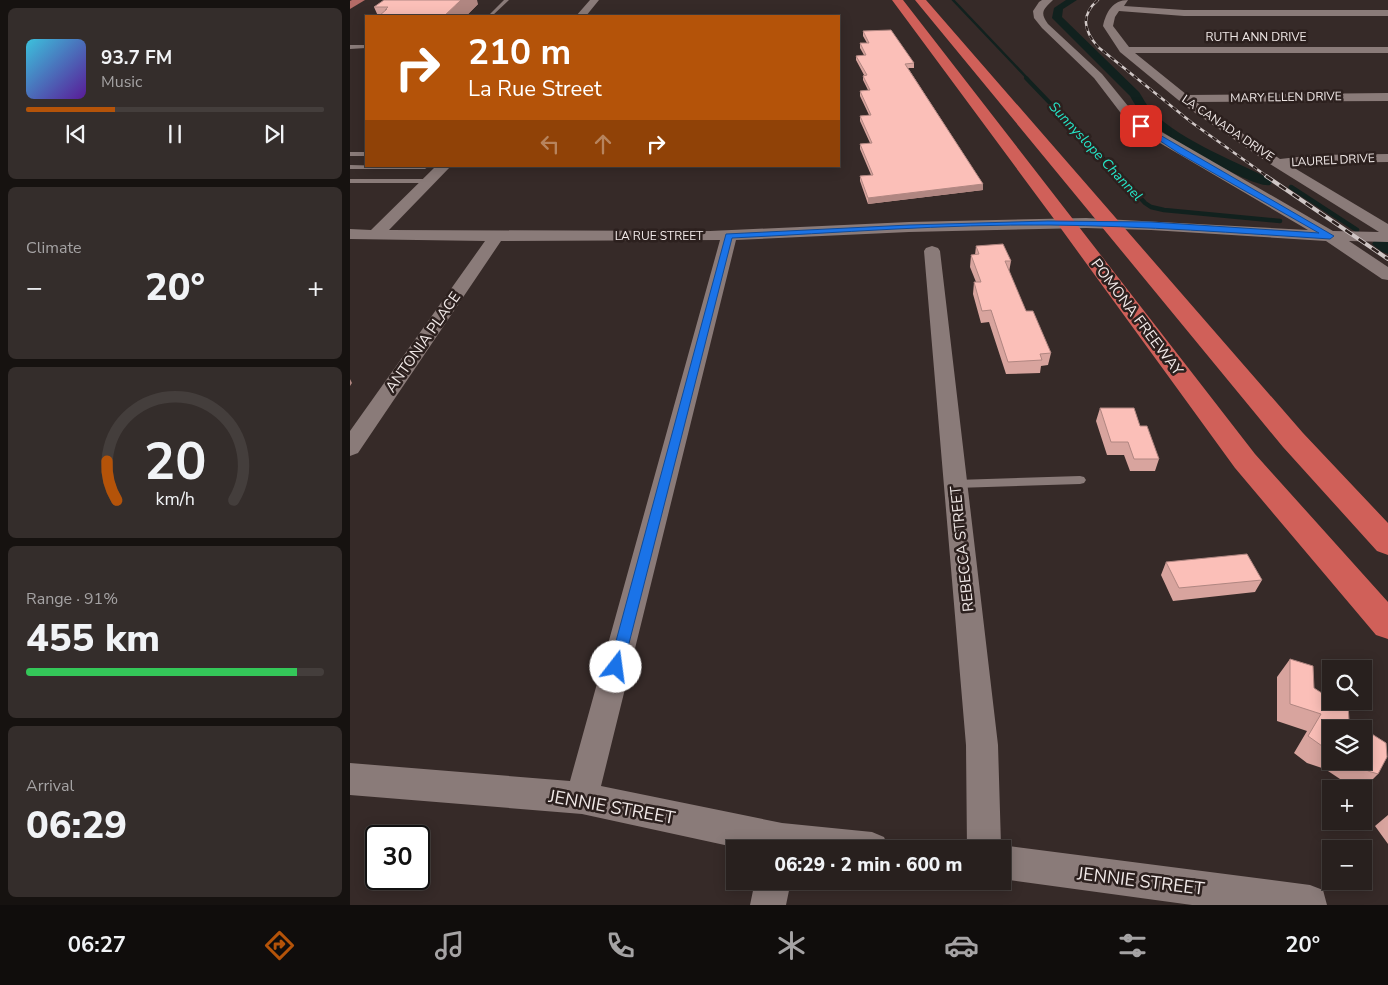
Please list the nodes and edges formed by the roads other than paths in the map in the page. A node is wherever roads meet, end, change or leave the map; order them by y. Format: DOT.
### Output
graph roads {
  1 [pos="360,0"];
  2 [pos="507,0"];
  3 [pos="595,0"];
  4 [pos="897,0"];
  5 [pos="920,0"];
  6 [pos="1049,0"];
  7 [pos="1120,4"];
  8 [pos="350,6"];
  9 [pos="1388,13"];
  10 [pos="491,15"];
  11 [pos="582,15"];
  12 [pos="350,47"];
  13 [pos="365,47"];
  14 [pos="1124,50"];
  15 [pos="1388,50"];
  16 [pos="1388,97"];
  17 [pos="1184,100"];
  18 [pos="350,154"];
  19 [pos="365,154"];
  20 [pos="1388,158"];
  21 [pos="1278,163"];
  22 [pos="350,167"];
  23 [pos="443,167"];
  24 [pos="426,171"];
  25 [pos="411,180"];
  26 [pos="350,181"];
  27 [pos="1388,231"];
  28 [pos="377,233"];
  29 [pos="350,234"];
  30 [pos="729,236"];
  31 [pos="1330,236"];
  32 [pos="496,237"];
  33 [pos="1388,237"];
  34 [pos="932,251"];
  35 [pos="1388,274"];
  36 [pos="350,448"];
  37 [pos="1080,480"];
  38 [pos="956,484"];
  39 [pos="1388,544"];
  40 [pos="1388,625"];
  41 [pos="350,779"];
  42 [pos="582,798"];
  43 [pos="764,840"];
  44 [pos="984,840"];
  45 [pos="1011,863"];
  46 [pos="771,890"];
  47 [pos="1310,903"];
  48 [pos="768,905"];
  1 -- 8 [label="main road"];
  2 -- 10 [label="lane"];
  3 -- 11 [label="street"];
  4 -- 40 [label="highway, POMONA FREEWAY"];
  5 -- 39 [label="highway"];
  6 -- 31 [label="street"];
  7 -- 9 [label="street"];
  7 -- 14 [label="street, LA CANADA DRIVE"];
  12 -- 13 [label="lane"];
  14 -- 15 [label="street, RUTH ANN DRIVE"];
  14 -- 17 [label="street, LA CANADA DRIVE"];
  16 -- 17 [label="street, MARY ELLEN DRIVE"];
  17 -- 21 [label="street, LA CANADA DRIVE"];
  18 -- 19 [label="lane"];
  20 -- 21 [label="street, LAUREL DRIVE"];
  21 -- 27 [label="street, LA CANADA DRIVE"];
  22 -- 24 [label="lane"];
  23 -- 24 [label="street"];
  24 -- 25 [label="lane"];
  24 -- 25 [label="lane"];
  24 -- 28 [label="street"];
  25 -- 26 [label="lane"];
  28 -- 29 [label="street, LA RUE STREET"];
  28 -- 32 [label="street, LA RUE STREET"];
  30 -- 31 [label="street, LA RUE STREET"];
  30 -- 32 [label="street, LA RUE STREET"];
  30 -- 42 [label="street"];
  31 -- 33 [label="street, LA RUE STREET"];
  31 -- 35 [label="street"];
  32 -- 36 [label="street, ANTONIA PLACE"];
  34 -- 38 [label="street, REBECCA STREET"];
  37 -- 38 [label="lane"];
  38 -- 44 [label="street, REBECCA STREET"];
  41 -- 42 [label="street, JENNIE STREET"];
  42 -- 43 [label="street, JENNIE STREET"];
  45 -- 47 [label="street, JENNIE STREET"];
  46 -- 48 [label="street"];
}
